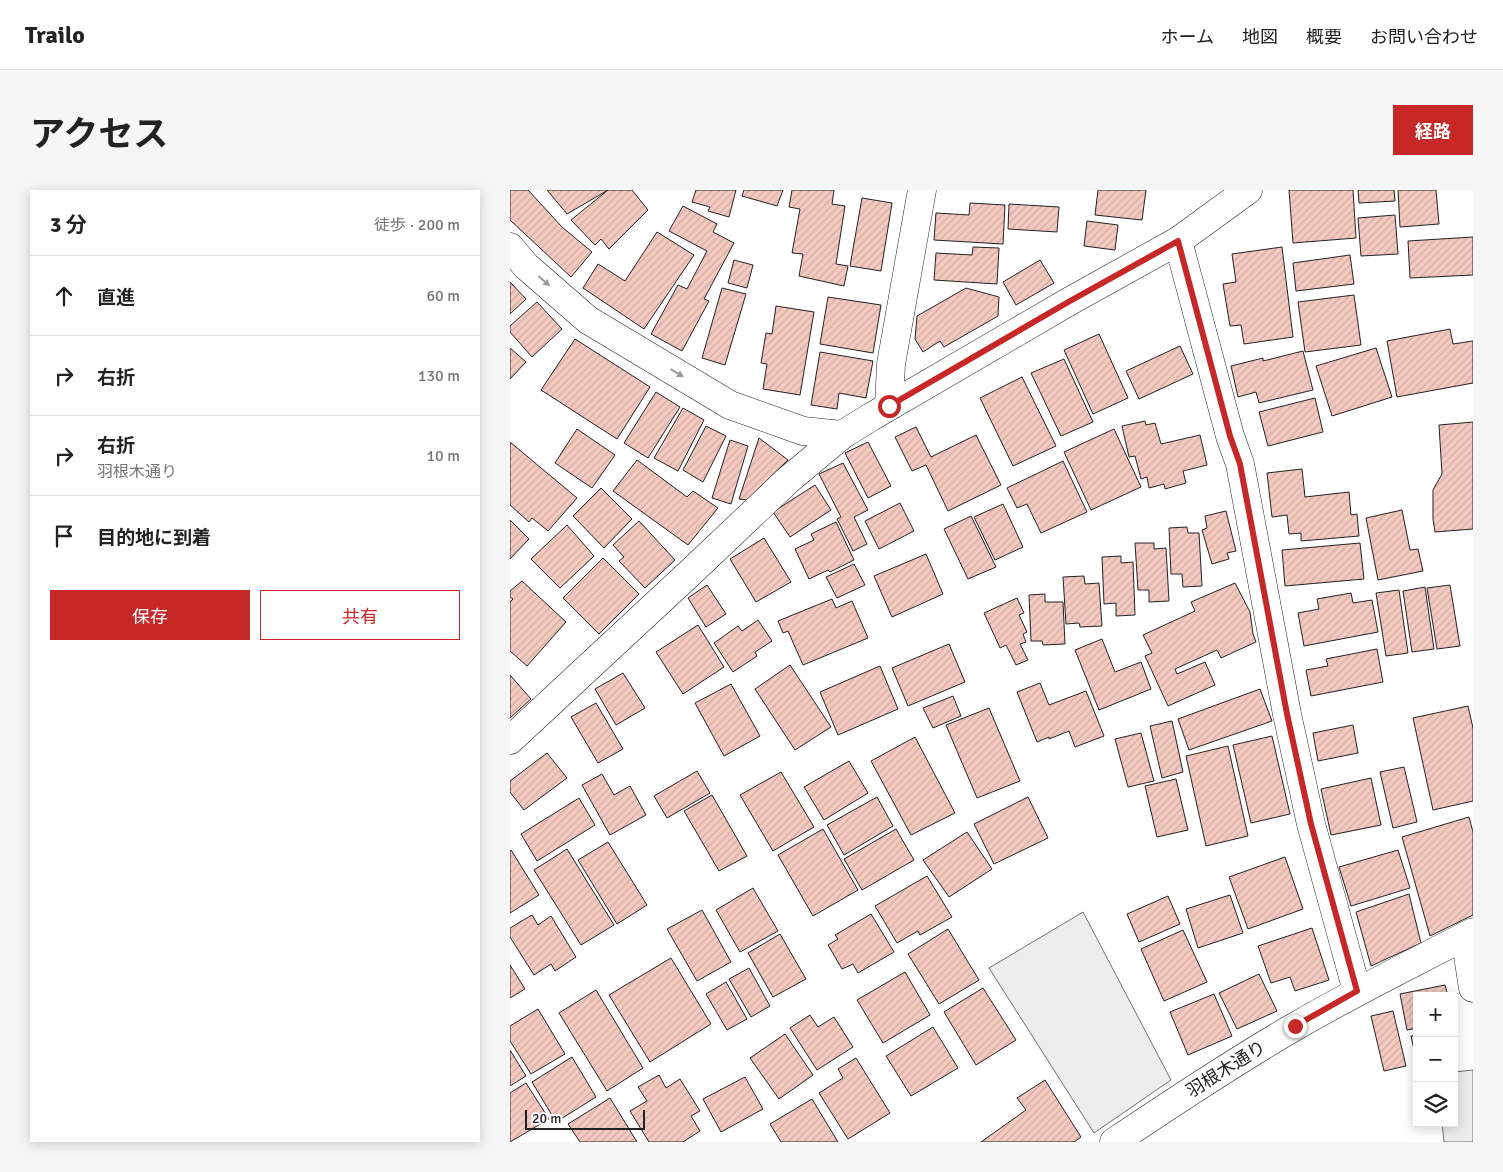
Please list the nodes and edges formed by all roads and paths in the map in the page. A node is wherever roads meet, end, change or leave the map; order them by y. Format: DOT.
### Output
graph roads {
  1 [pos="922,190"];
  2 [pos="1248,190"];
  3 [pos="1178,241"];
  4 [pos="510,247"];
  5 [pos="889,406"];
  6 [pos="842,435"];
  7 [pos="510,740"];
  8 [pos="1469,934"];
  9 [pos="1473,988"];
  10 [pos="1357,991"];
  11 [pos="1114,1142"];
  1 -- 5 [label="street"];
  2 -- 3 [label="street"];
  3 -- 5 [label="street"];
  3 -- 10 [label="street"];
  4 -- 6 [label="street, one-way"];
  5 -- 6 [label="street"];
  6 -- 7 [label="street"];
  8 -- 9 [label="street"];
  8 -- 10 [label="street, 羽根木通り"];
  10 -- 11 [label="street, 羽根木通り"];
}
